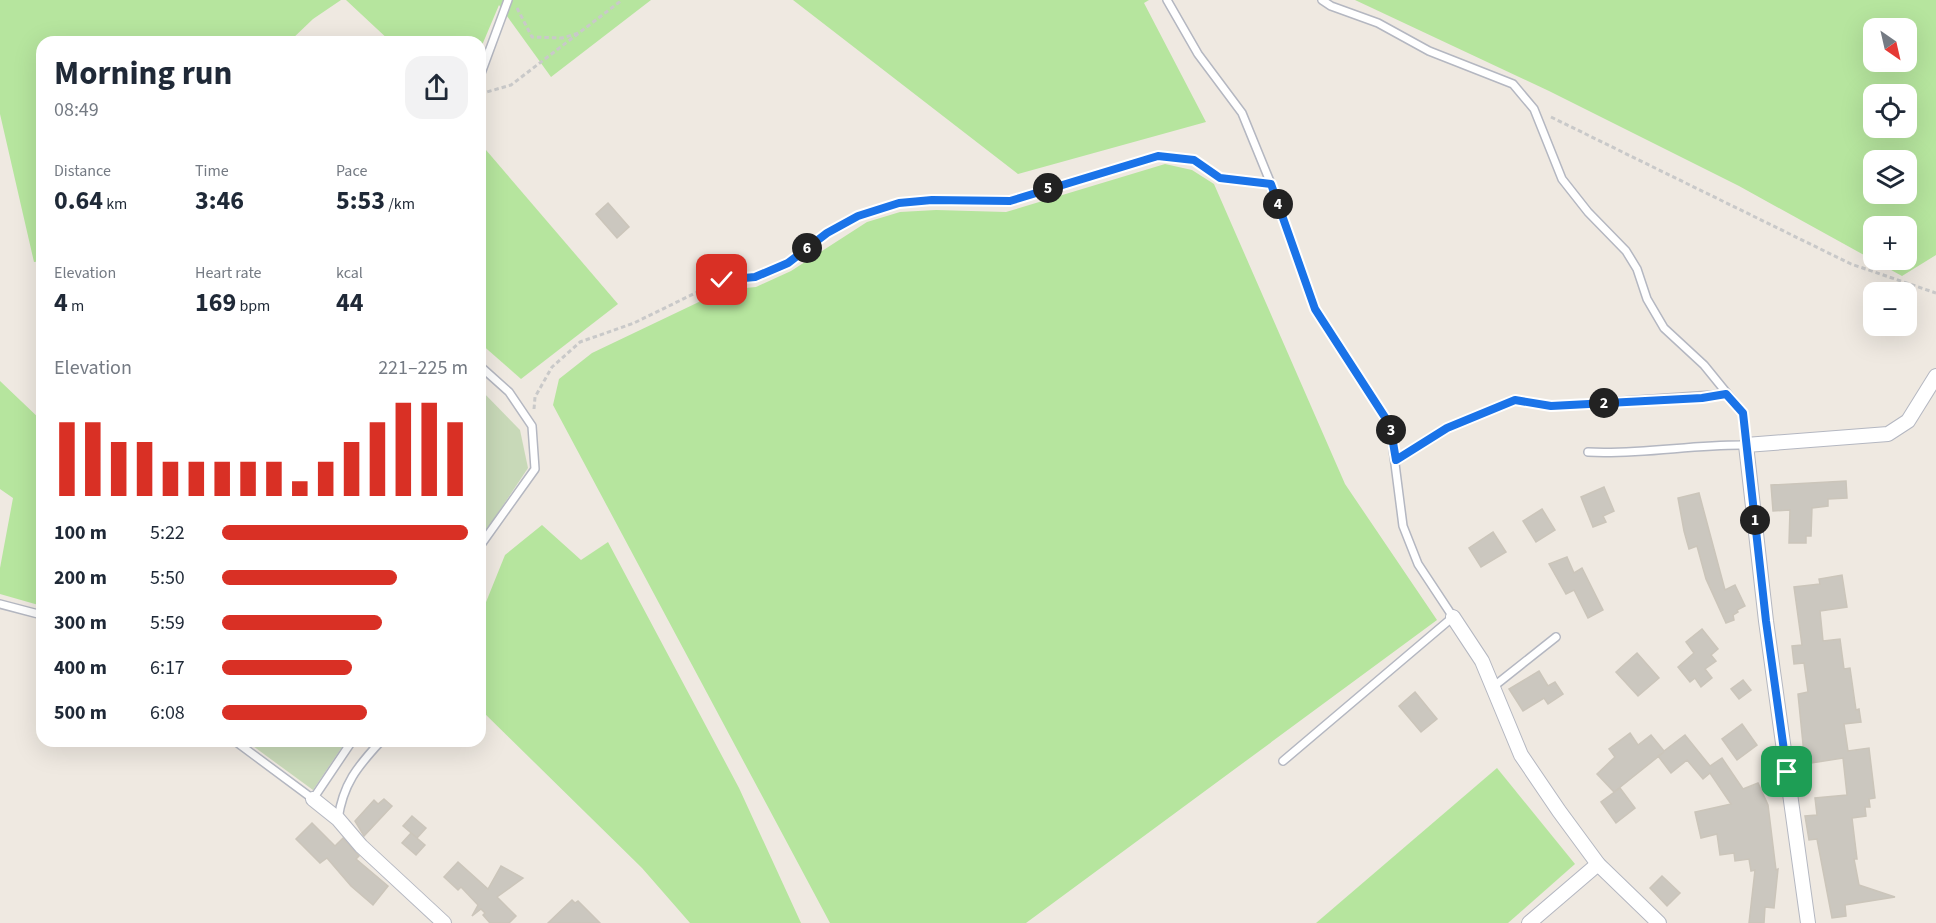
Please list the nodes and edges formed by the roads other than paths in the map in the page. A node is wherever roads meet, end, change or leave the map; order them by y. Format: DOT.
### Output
graph roads {
  1 [pos="508,0"];
  2 [pos="1167,0"];
  3 [pos="1322,0"];
  4 [pos="486,60"];
  5 [pos="486,371"];
  6 [pos="1936,376"];
  7 [pos="1726,394"];
  8 [pos="1746,445"];
  9 [pos="1588,452"];
  10 [pos="1396,460"];
  11 [pos="486,538"];
  12 [pos="0,604"];
  13 [pos="36,613"];
  14 [pos="1453,617"];
  15 [pos="1556,637"];
  16 [pos="1493,687"];
  17 [pos="243,747"];
  18 [pos="348,747"];
  19 [pos="376,747"];
  20 [pos="1282,761"];
  21 [pos="313,799"];
  22 [pos="338,819"];
  23 [pos="1598,864"];
  24 [pos="444,923"];
  25 [pos="1529,923"];
  26 [pos="1659,923"];
  27 [pos="1808,923"];
  1 -- 4 [label="lane"];
  2 -- 10 [label="lane"];
  3 -- 7 [label="lane"];
  5 -- 11 [label="lane"];
  6 -- 8 [label="street"];
  7 -- 8 [label="lane"];
  7 -- 10 [label="lane"];
  8 -- 9 [label="lane"];
  8 -- 27 [label="street"];
  10 -- 14 [label="lane"];
  12 -- 13 [label="lane"];
  14 -- 16 [label="street"];
  14 -- 20 [label="lane"];
  15 -- 16 [label="lane"];
  16 -- 23 [label="street"];
  17 -- 21 [label="lane"];
  18 -- 21 [label="lane"];
  19 -- 22 [label="lane"];
  21 -- 22 [label="street"];
  22 -- 24 [label="street"];
  23 -- 25 [label="street"];
  23 -- 26 [label="street"];
}
